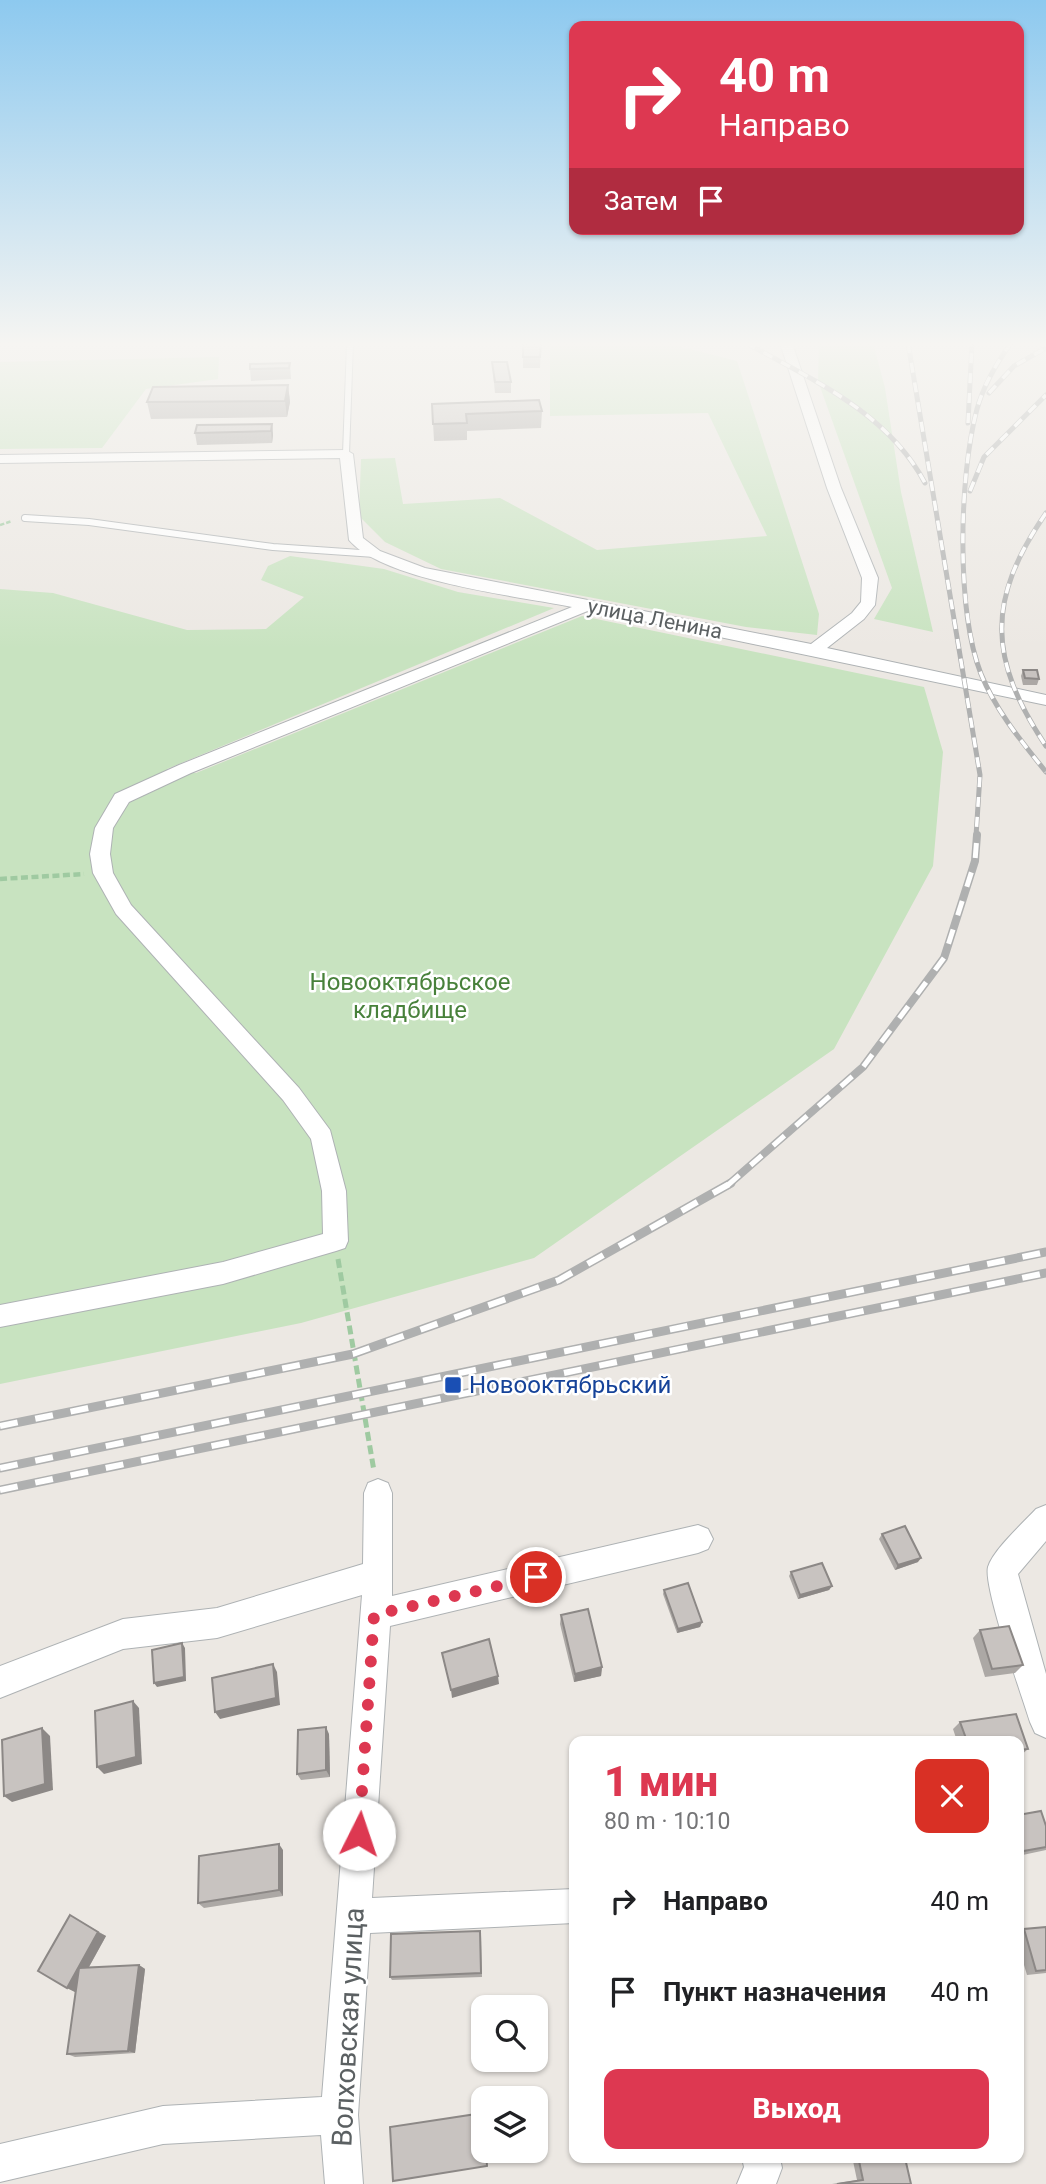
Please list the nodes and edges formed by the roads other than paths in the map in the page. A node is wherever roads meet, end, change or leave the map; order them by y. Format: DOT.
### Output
graph roads {
  1 [pos="346,445"];
  2 [pos="820,445"];
  3 [pos="346,454"];
  4 [pos="0,459"];
  5 [pos="25,518"];
  6 [pos="375,554"];
  7 [pos="587,606"];
  8 [pos="814,650"];
  9 [pos="1046,700"];
  10 [pos="0,1316"];
  11 [pos="378,1493"];
  12 [pos="1046,1519"];
  13 [pos="698,1539"];
  14 [pos="377,1575"];
  15 [pos="374,1615"];
  16 [pos="0,1682"];
  17 [pos="1046,1722"];
  18 [pos="569,1906"];
  19 [pos="353,1916"];
  20 [pos="339,2115"];
  21 [pos="0,2163"];
  22 [pos="762,2163"];
  23 [pos="344,2184"];
  24 [pos="756,2184"];
  1 -- 3 [label="lane"];
  2 -- 8 [label="street"];
  3 -- 4 [label="street"];
  3 -- 6 [label="street, улица Ленина"];
  5 -- 6 [label="lane"];
  6 -- 7 [label="street, улица Ленина"];
  7 -- 8 [label="street, улица Ленина"];
  7 -- 10 [label="street"];
  8 -- 9 [label="street, улица Ленина"];
  11 -- 14 [label="street, Волховская улица"];
  12 -- 17 [label="street"];
  13 -- 15 [label="street"];
  14 -- 15 [label="street, Волховская улица"];
  14 -- 16 [label="street"];
  15 -- 19 [label="street, Волховская улица"];
  18 -- 19 [label="street"];
  19 -- 20 [label="street, Волховская улица"];
  20 -- 21 [label="street"];
  20 -- 23 [label="street, Волховская улица"];
  22 -- 24 [label="street"];
}
